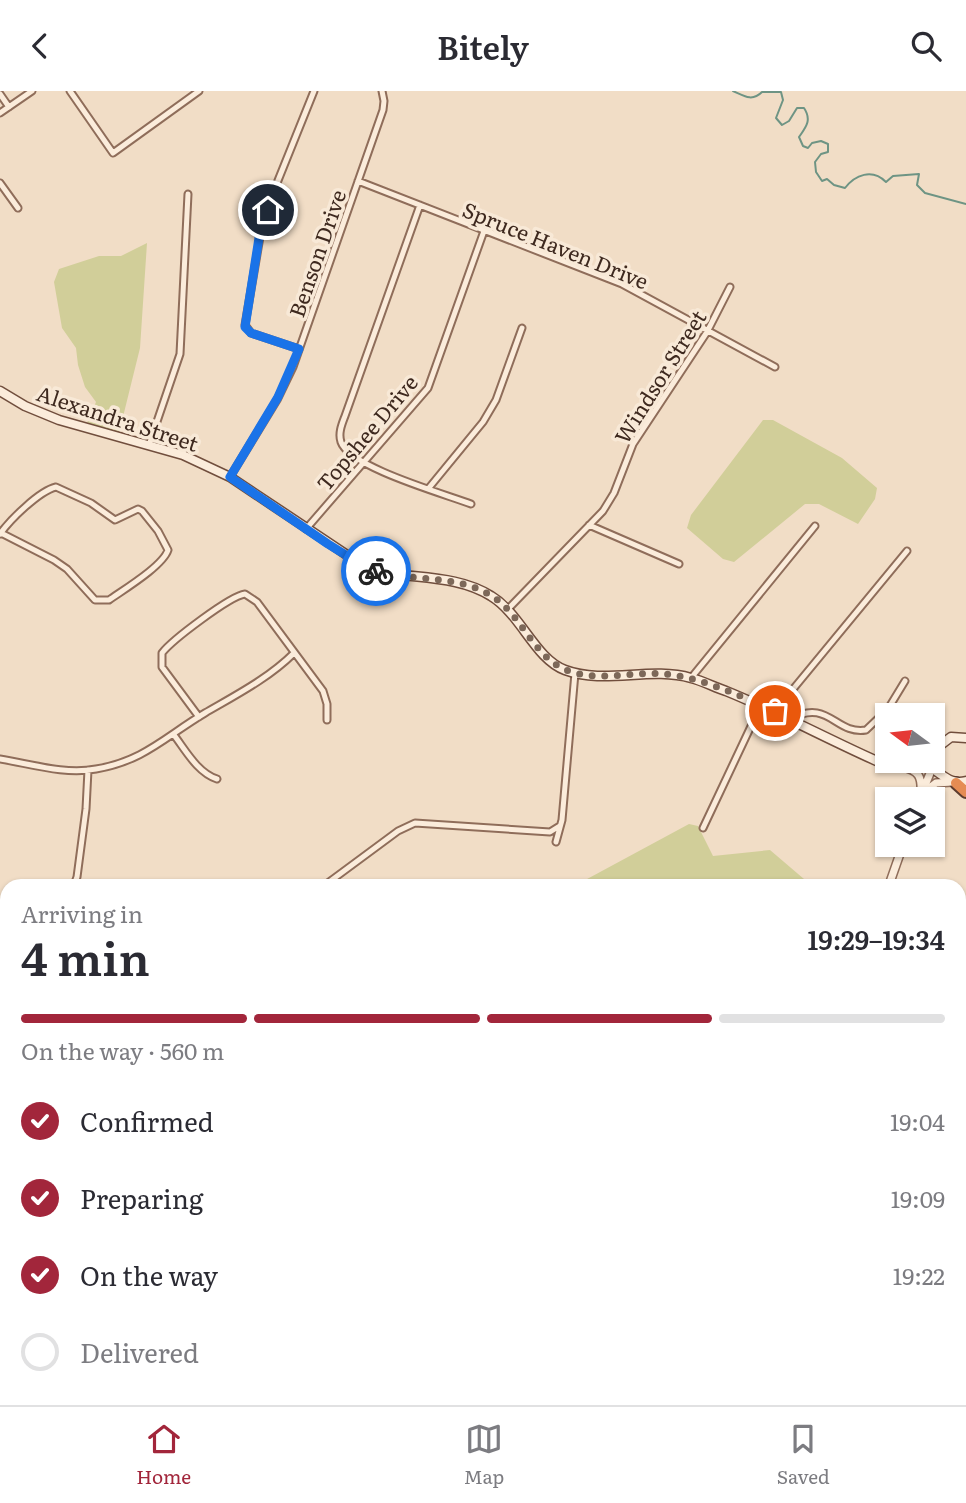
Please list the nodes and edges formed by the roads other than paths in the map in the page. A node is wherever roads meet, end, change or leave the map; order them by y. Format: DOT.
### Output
graph roads {
  1 [pos="32,91"];
  2 [pos="70,91"];
  3 [pos="199,91"];
  4 [pos="314,91"];
  5 [pos="382,91"];
  6 [pos="0,95"];
  7 [pos="9,107"];
  8 [pos="0,113"];
  9 [pos="358,181"];
  10 [pos="0,183"];
  11 [pos="188,194"];
  12 [pos="420,205"];
  13 [pos="18,208"];
  14 [pos="484,231"];
  15 [pos="730,287"];
  16 [pos="522,328"];
  17 [pos="707,332"];
  18 [pos="299,349"];
  19 [pos="775,367"];
  20 [pos="0,391"];
  21 [pos="149,445"];
  22 [pos="362,463"];
  23 [pos="230,477"];
  24 [pos="428,489"];
  25 [pos="471,504"];
  26 [pos="589,525"];
  27 [pos="815,526"];
  28 [pos="306,529"];
  29 [pos="0,534"];
  30 [pos="907,551"];
  31 [pos="679,564"];
  32 [pos="508,609"];
  33 [pos="294,653"];
  34 [pos="575,673"];
  35 [pos="691,678"];
  36 [pos="905,681"];
  37 [pos="761,705"];
  38 [pos="775,711"];
  39 [pos="199,717"];
  40 [pos="790,719"];
  41 [pos="327,720"];
  42 [pos="174,735"];
  43 [pos="966,738"];
  44 [pos="945,741"];
  45 [pos="0,759"];
  46 [pos="875,760"];
  47 [pos="88,770"];
  48 [pos="943,773"];
  49 [pos="217,779"];
  50 [pos="961,784"];
  51 [pos="929,787"];
  52 [pos="558,827"];
  53 [pos="703,828"];
  54 [pos="556,842"];
  55 [pos="899,857"];
  56 [pos="76,879"];
  57 [pos="333,879"];
  58 [pos="891,879"];
  1 -- 7 [label="street"];
  2 -- 3 [label="street"];
  4 -- 18 [label="street"];
  5 -- 9 [label="street, Benson Drive"];
  6 -- 7 [label="street"];
  7 -- 8 [label="street"];
  9 -- 12 [label="street, Spruce Haven Drive"];
  9 -- 18 [label="street, Benson Drive"];
  10 -- 13 [label="street"];
  11 -- 21 [label="street"];
  12 -- 14 [label="street, Spruce Haven Drive"];
  12 -- 22 [label="street"];
  14 -- 17 [label="street, Spruce Haven Drive"];
  14 -- 22 [label="street, Topshee Drive"];
  15 -- 17 [label="street, Windsor Street"];
  16 -- 24 [label="street"];
  17 -- 19 [label="street, Spruce Haven Drive"];
  17 -- 26 [label="street, Windsor Street"];
  18 -- 23 [label="street, Benson Drive"];
  20 -- 21 [label="main road, Alexandra Street"];
  21 -- 23 [label="main road, Alexandra Street"];
  22 -- 24 [label="street"];
  22 -- 28 [label="street, Topshee Drive"];
  23 -- 28 [label="main road, Alexandra Street"];
  24 -- 25 [label="street"];
  26 -- 31 [label="street"];
  26 -- 32 [label="street, Windsor Street"];
  27 -- 35 [label="street"];
  28 -- 32 [label="main road, Alexandra Street"];
  29 -- 29 [label="street"];
  30 -- 38 [label="street"];
  32 -- 34 [label="main road, Alexandra Street"];
  33 -- 39 [label="street"];
  33 -- 39 [label="street"];
  33 -- 41 [label="street"];
  34 -- 35 [label="main road, Alexandra Street"];
  34 -- 52 [label="street"];
  35 -- 37 [label="main road, Alexandra Street"];
  36 -- 40 [label="street"];
  37 -- 38 [label="main road, Alexandra Street"];
  37 -- 53 [label="street"];
  38 -- 40 [label="main road, Alexandra Street"];
  39 -- 42 [label="street"];
  40 -- 46 [label="main road, Alexandra Street"];
  42 -- 47 [label="street"];
  42 -- 49 [label="street"];
  43 -- 44 [label="main road"];
  45 -- 47 [label="street"];
  47 -- 56 [label="street"];
  48 -- 50 [label="main road"];
  50 -- 51 [label="street"];
  52 -- 54 [label="street"];
  52 -- 57 [label="street"];
  55 -- 58 [label="street"];
}
